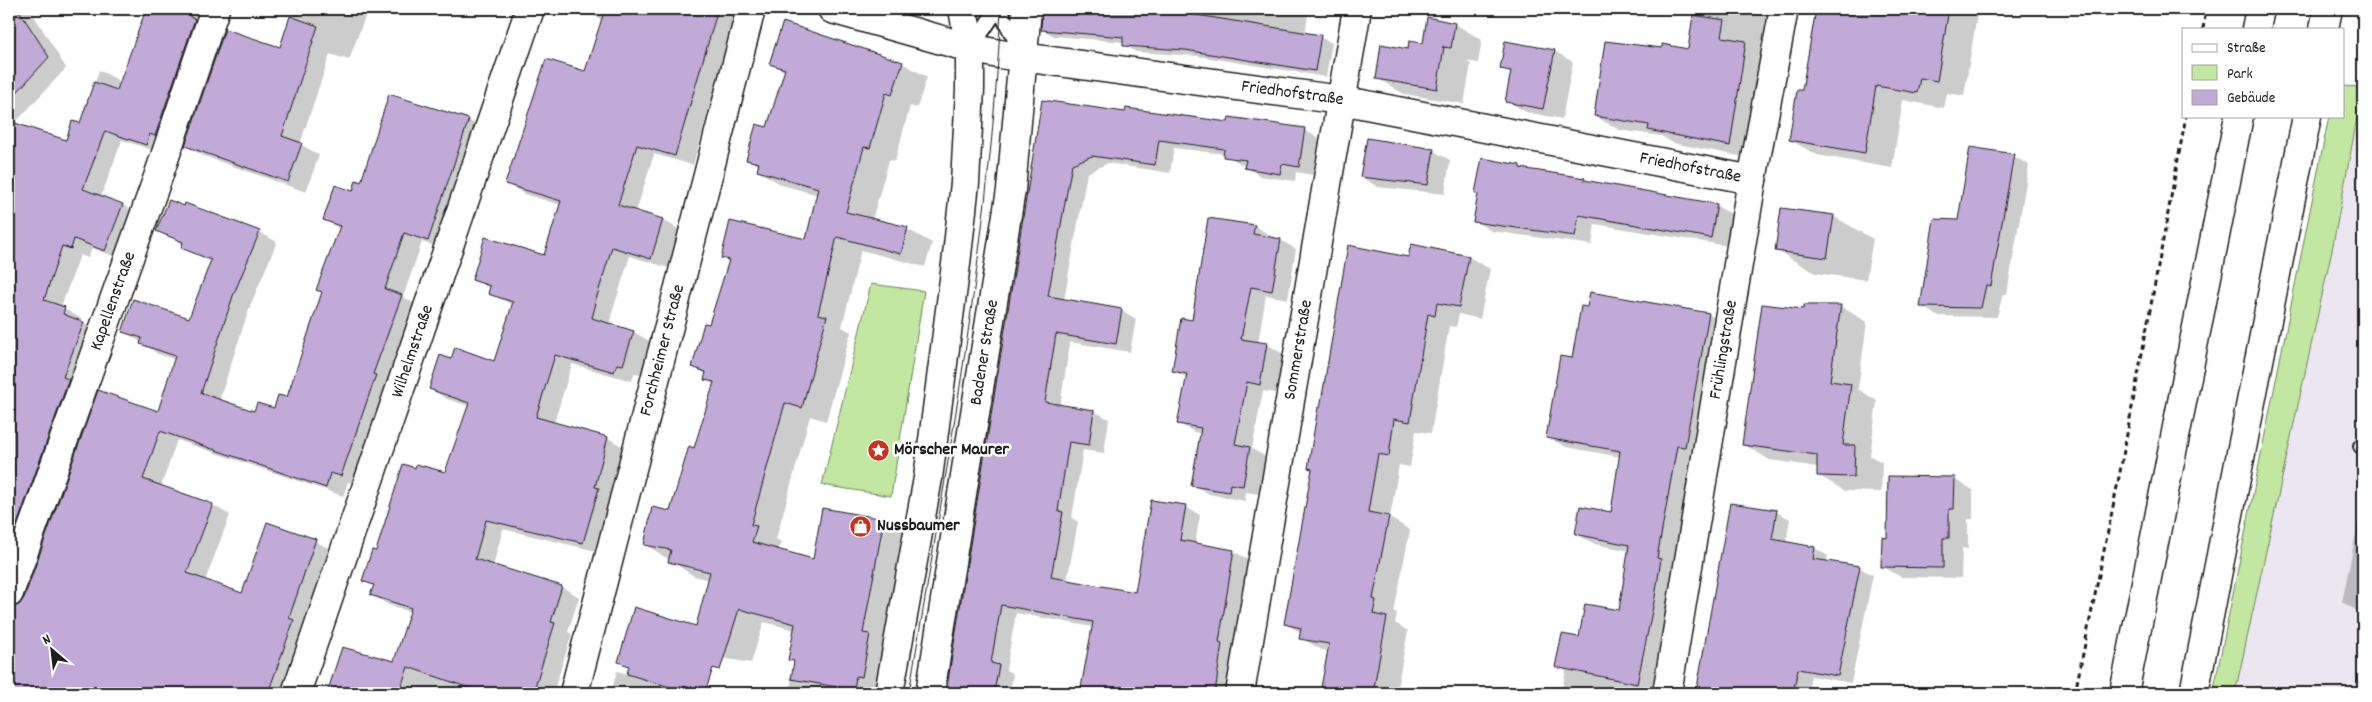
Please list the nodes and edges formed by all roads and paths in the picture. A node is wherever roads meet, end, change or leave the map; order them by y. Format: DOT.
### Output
graph roads {
  1 [pos="215,9"];
  2 [pos="530,9"];
  3 [pos="751,9"];
  4 [pos="832,9"];
  5 [pos="963,9"];
  6 [pos="998,9"];
  7 [pos="1027,9"];
  8 [pos="1357,9"];
  9 [pos="1784,9"];
  10 [pos="2206,9"];
  11 [pos="2260,9"];
  12 [pos="2328,9"];
  13 [pos="2203,28"];
  14 [pos="2256,28"];
  15 [pos="2324,28"];
  16 [pos="970,48"];
  17 [pos="1024,57"];
  18 [pos="1341,100"];
  19 [pos="2186,118"];
  20 [pos="2239,118"];
  21 [pos="2307,118"];
  22 [pos="1752,180"];
  23 [pos="9,593"];
  24 [pos="296,693"];
  25 [pos="574,693"];
  26 [pos="889,693"];
  27 [pos="930,693"];
  28 [pos="1240,693"];
  29 [pos="1668,693"];
  30 [pos="2075,693"];
  31 [pos="2124,693"];
  32 [pos="2194,693"];
  1 -- 23 [label="street, Kapellenstraße"];
  2 -- 24 [label="street, Wilhelmstraße"];
  3 -- 25 [label="street, Forchheimer Straße"];
  4 -- 16 [label="street, Friedhofstraße"];
  5 -- 16 [label="street"];
  6 -- 16 [label="lane"];
  6 -- 17 [label="lane"];
  7 -- 17 [label="street, Badener Straße"];
  8 -- 18 [label="street, Sommerstraße"];
  9 -- 22 [label="street, Frühlingstraße"];
  10 -- 13 [label="path"];
  11 -- 14 [label="street"];
  12 -- 15 [label="street"];
  16 -- 17 [label="street, Friedhofstraße"];
  16 -- 26 [label="street"];
  17 -- 18 [label="street, Friedhofstraße"];
  17 -- 27 [label="street, Badener Straße"];
  18 -- 22 [label="street, Friedhofstraße"];
  18 -- 28 [label="street, Sommerstraße"];
  19 -- 30 [label="path"];
  20 -- 31 [label="street"];
  21 -- 32 [label="street"];
  22 -- 29 [label="street, Frühlingstraße"];
}
